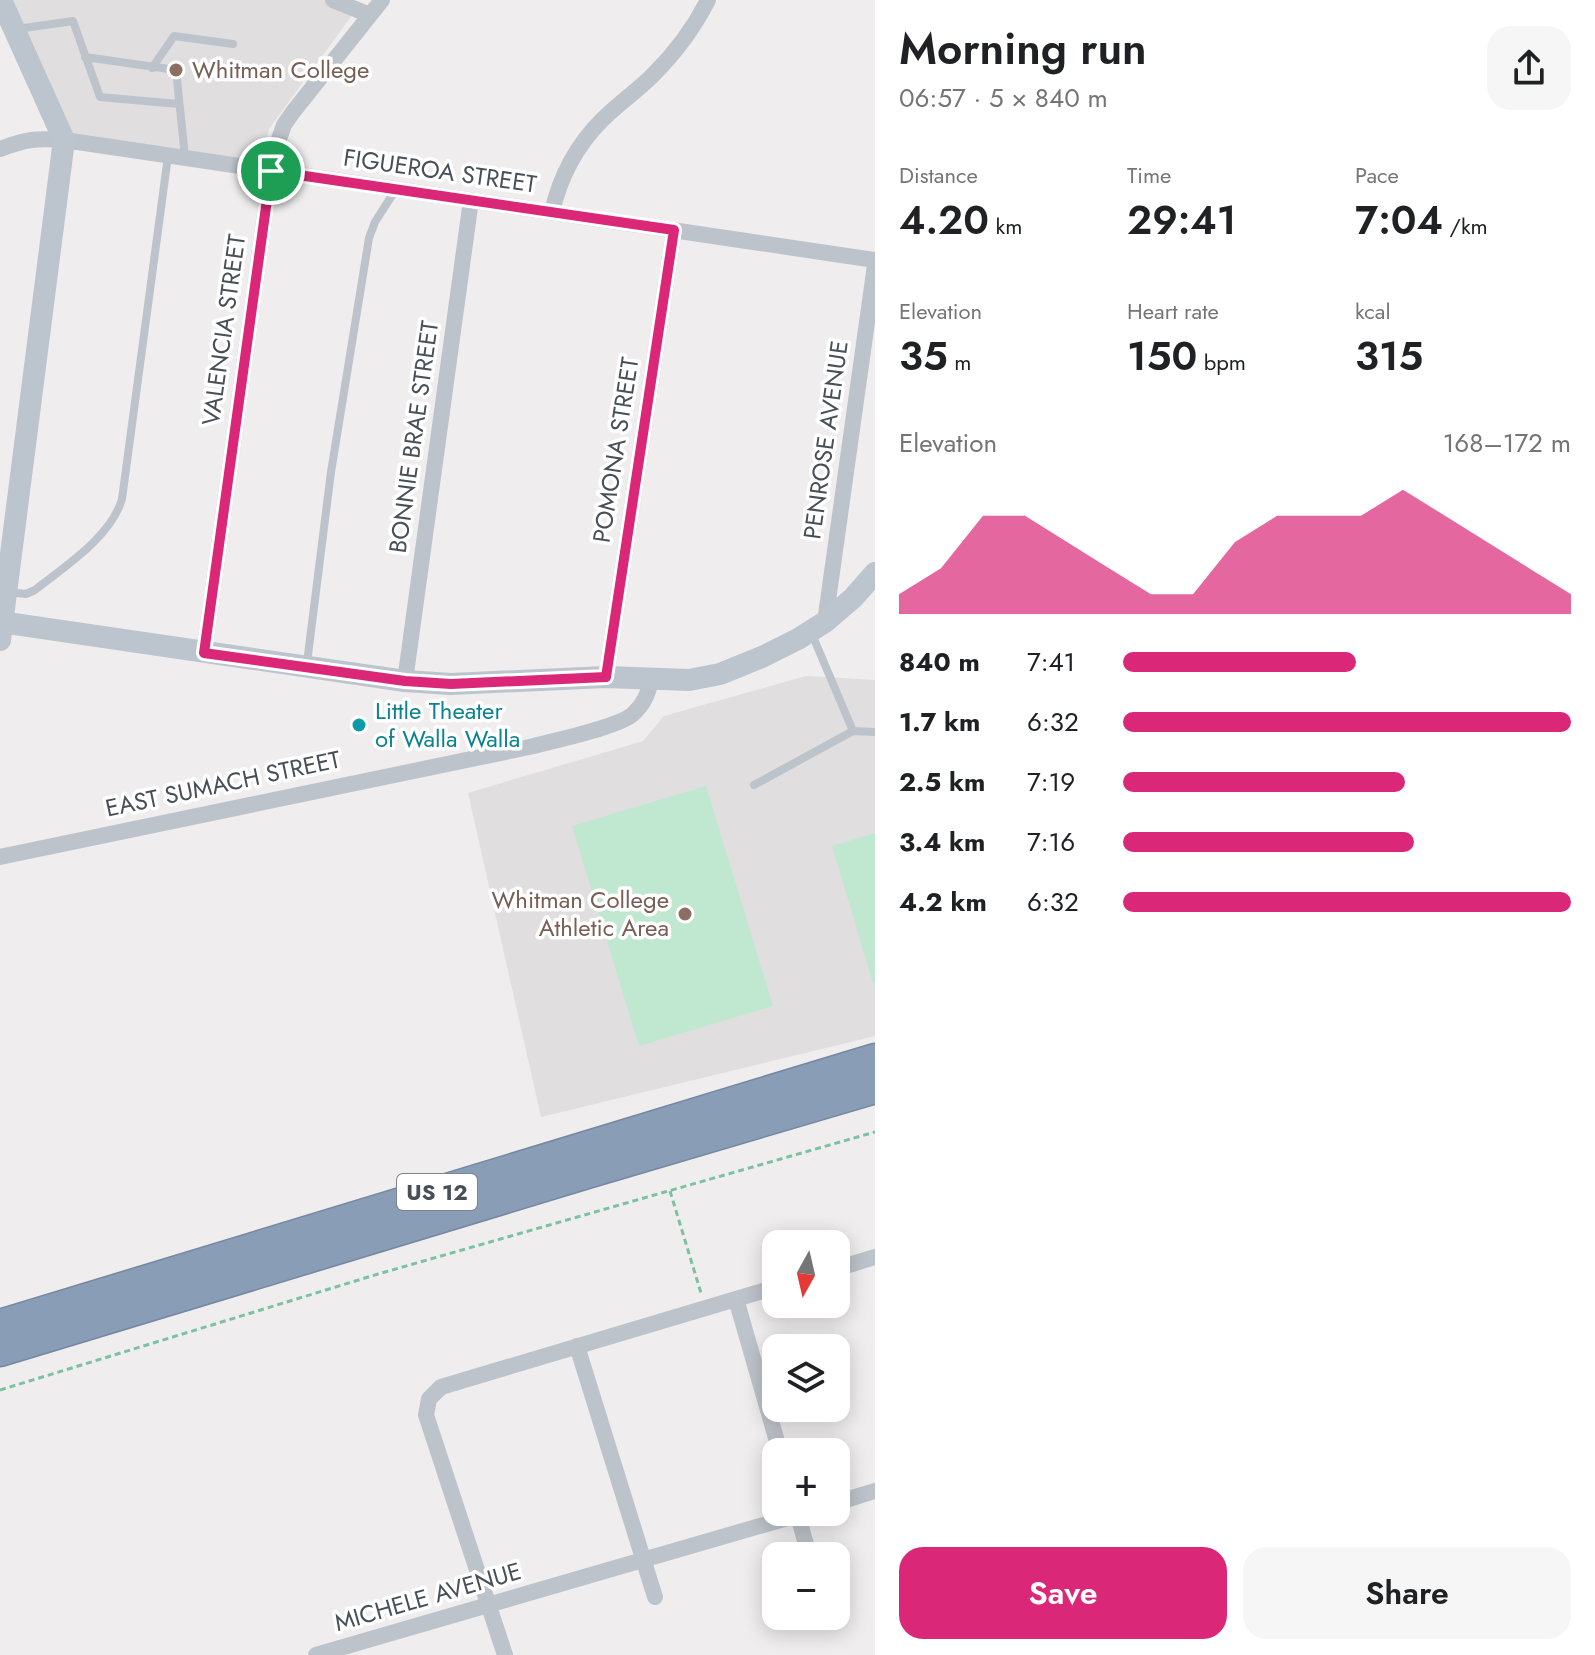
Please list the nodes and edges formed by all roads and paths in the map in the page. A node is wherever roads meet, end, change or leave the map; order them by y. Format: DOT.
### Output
graph roads {
  1 [pos="1,0"];
  2 [pos="333,0"];
  3 [pos="382,0"];
  4 [pos="708,0"];
  5 [pos="370,15"];
  6 [pos="14,29"];
  7 [pos="233,44"];
  8 [pos="85,57"];
  9 [pos="152,68"];
  10 [pos="178,104"];
  11 [pos="64,140"];
  12 [pos="0,149"];
  13 [pos="168,155"];
  14 [pos="185,158"];
  15 [pos="271,171"];
  16 [pos="396,189"];
  17 [pos="471,200"];
  18 [pos="552,212"];
  19 [pos="674,230"];
  20 [pos="875,262"];
  21 [pos="875,573"];
  22 [pos="8,592"];
  23 [pos="818,627"];
  24 [pos="1,628"];
  25 [pos="204,653"];
  26 [pos="307,668"];
  27 [pos="606,677"];
  28 [pos="651,680"];
  29 [pos="405,681"];
  30 [pos="853,731"];
  31 [pos="875,732"];
  32 [pos="754,785"];
  33 [pos="0,857"];
  34 [pos="875,1059"];
  35 [pos="875,1088"];
  36 [pos="875,1132"];
  37 [pos="670,1191"];
  38 [pos="875,1257"];
  39 [pos="219,1259"];
  40 [pos="850,1265"];
  41 [pos="762,1291"];
  42 [pos="736,1299"];
  43 [pos="705,1308"];
  44 [pos="0,1325"];
  45 [pos="0,1338"];
  46 [pos="577,1346"];
  47 [pos="0,1351"];
  48 [pos="0,1390"];
  49 [pos="776,1438"];
  50 [pos="875,1491"];
  51 [pos="850,1499"];
  52 [pos="762,1524"];
  53 [pos="643,1559"];
  54 [pos="655,1597"];
  55 [pos="487,1605"];
  56 [pos="316,1655"];
  57 [pos="505,1655"];
  1 -- 6 [label="street"];
  2 -- 5 [label="street"];
  3 -- 5 [label="street, VALENCIA STREET"];
  4 -- 18 [label="street"];
  5 -- 15 [label="street, VALENCIA STREET"];
  6 -- 8 [label="lane"];
  6 -- 11 [label="street"];
  7 -- 9 [label="lane"];
  8 -- 9 [label="lane"];
  8 -- 10 [label="lane"];
  9 -- 10 [label="lane"];
  10 -- 14 [label="lane"];
  11 -- 12 [label="street, FIGUEROA STREET"];
  11 -- 13 [label="street, FIGUEROA STREET"];
  11 -- 22 [label="street"];
  13 -- 14 [label="street, FIGUEROA STREET"];
  13 -- 22 [label="lane"];
  14 -- 15 [label="street, FIGUEROA STREET"];
  15 -- 16 [label="street, FIGUEROA STREET"];
  15 -- 25 [label="street, VALENCIA STREET"];
  16 -- 17 [label="street, FIGUEROA STREET"];
  16 -- 26 [label="lane"];
  17 -- 18 [label="street, FIGUEROA STREET"];
  17 -- 29 [label="street, BONNIE BRAE STREET"];
  18 -- 19 [label="street, FIGUEROA STREET"];
  19 -- 20 [label="street, FIGUEROA STREET"];
  19 -- 27 [label="street, POMONA STREET"];
  20 -- 23 [label="street, PENROSE AVENUE"];
  21 -- 23 [label="street"];
  22 -- 24 [label="street"];
  23 -- 28 [label="street"];
  23 -- 30 [label="lane"];
  24 -- 25 [label="street"];
  25 -- 26 [label="street"];
  26 -- 29 [label="street"];
  27 -- 28 [label="street"];
  27 -- 29 [label="street"];
  28 -- 33 [label="street, EAST SUMACH STREET"];
  30 -- 31 [label="lane"];
  30 -- 32 [label="lane"];
  34 -- 39 [label="highway, US 12"];
  35 -- 47 [label="highway, US 12"];
  36 -- 37 [label="path"];
  37 -- 43 [label="path"];
  37 -- 48 [label="path"];
  38 -- 40 [label="street"];
  39 -- 44 [label="highway, US 12"];
  39 -- 45 [label="highway"];
  41 -- 42 [label="street"];
  42 -- 43 [label="street"];
  42 -- 49 [label="street"];
  43 -- 46 [label="street"];
  46 -- 53 [label="street"];
  46 -- 55 [label="street"];
  50 -- 51 [label="street"];
  52 -- 53 [label="street, MICHELE AVENUE"];
  53 -- 54 [label="street"];
  53 -- 55 [label="street, MICHELE AVENUE"];
  55 -- 56 [label="street, MICHELE AVENUE"];
  55 -- 57 [label="street"];
}
